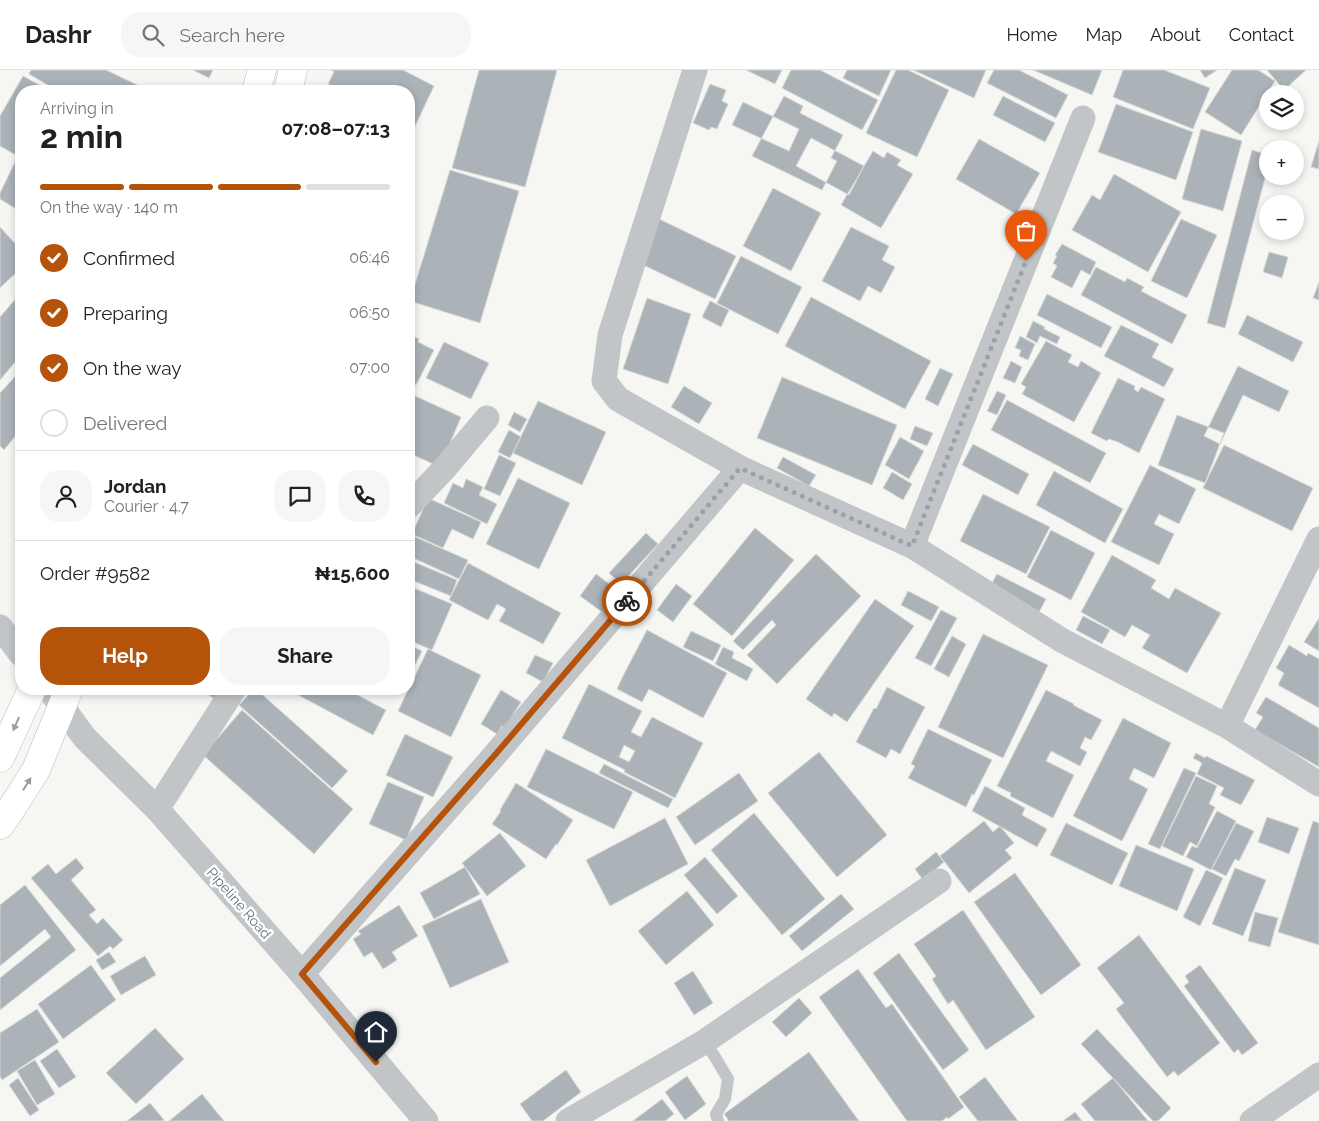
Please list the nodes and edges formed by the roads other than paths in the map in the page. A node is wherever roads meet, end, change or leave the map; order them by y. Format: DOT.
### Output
graph roads {
  1 [pos="262,70"];
  2 [pos="293,70"];
  3 [pos="695,70"];
  4 [pos="258,85"];
  5 [pos="289,85"];
  6 [pos="1083,118"];
  7 [pos="487,418"];
  8 [pos="740,468"];
  9 [pos="415,500"];
  10 [pos="1319,539"];
  11 [pos="912,546"];
  12 [pos="0,627"];
  13 [pos="15,646"];
  14 [pos="29,695"];
  15 [pos="60,695"];
  16 [pos="230,695"];
  17 [pos="1227,726"];
  18 [pos="0,758"];
  19 [pos="1319,784"];
  20 [pos="157,809"];
  21 [pos="0,824"];
  22 [pos="940,881"];
  23 [pos="302,974"];
  24 [pos="704,1042"];
  25 [pos="1319,1075"];
  26 [pos="426,1121"];
  27 [pos="568,1121"];
  28 [pos="718,1121"];
  29 [pos="1252,1121"];
  1 -- 4 [label="main road"];
  2 -- 5 [label="main road"];
  3 -- 8 [label="street"];
  6 -- 11 [label="street"];
  7 -- 9 [label="street"];
  8 -- 11 [label="street"];
  8 -- 23 [label="street"];
  10 -- 17 [label="street"];
  11 -- 17 [label="street"];
  12 -- 13 [label="street"];
  14 -- 18 [label="main road, one-way"];
  15 -- 20 [label="street, Pipeline Road"];
  21 -- 15 [label="main road, one-way"];
  16 -- 20 [label="street"];
  17 -- 19 [label="street"];
  20 -- 23 [label="street, Pipeline Road"];
  22 -- 24 [label="street"];
  23 -- 26 [label="street, Pipeline Road"];
  24 -- 27 [label="street"];
  24 -- 28 [label="lane"];
  25 -- 29 [label="street"];
}
